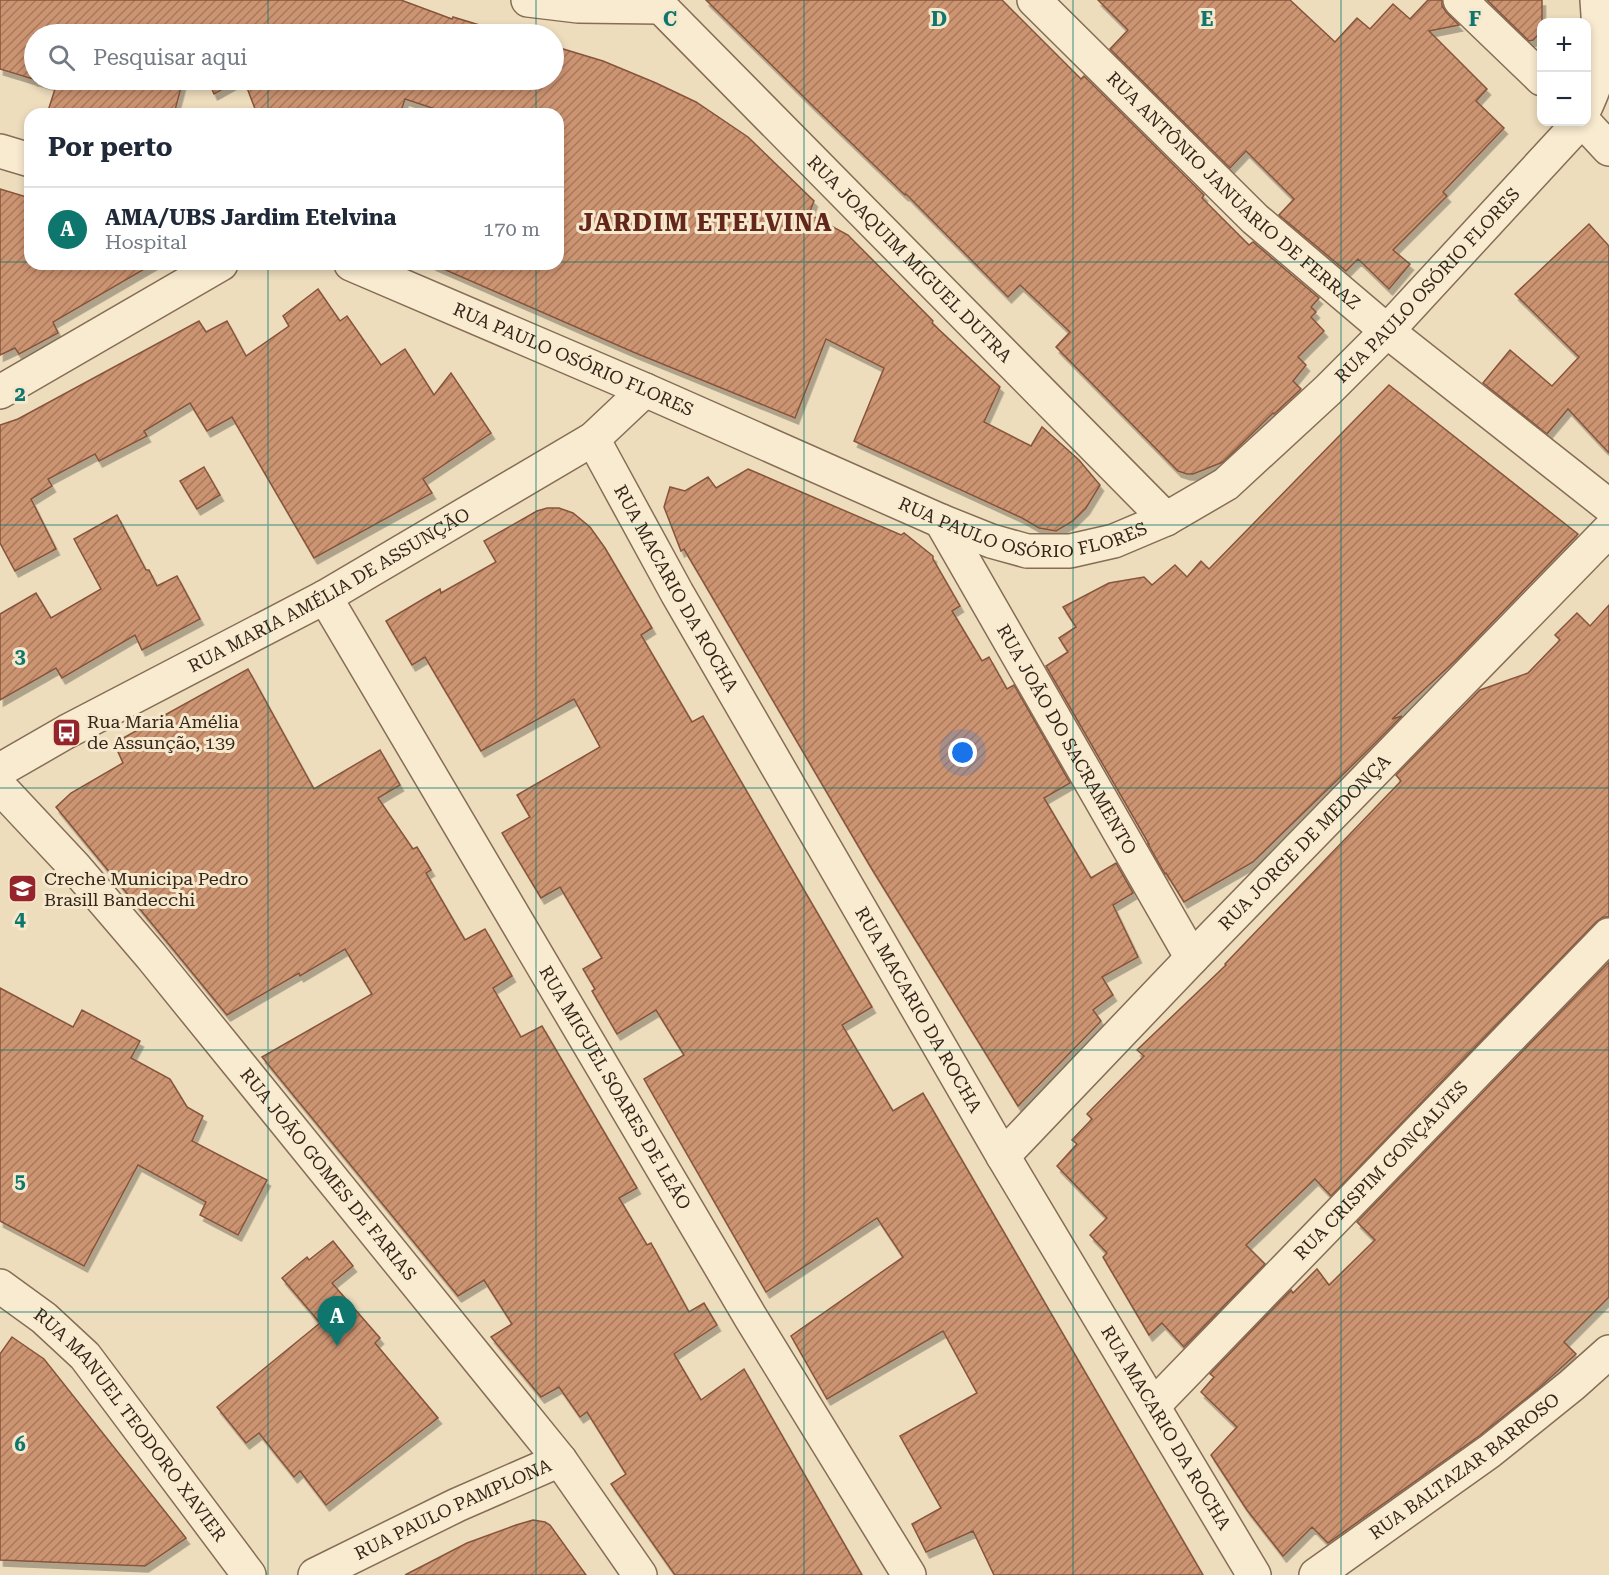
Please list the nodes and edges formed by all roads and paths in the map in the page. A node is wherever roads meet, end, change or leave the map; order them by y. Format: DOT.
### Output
graph roads {
  1 [pos="528,0"];
  2 [pos="1034,0"];
  3 [pos="1460,0"];
  4 [pos="1597,0"];
  5 [pos="657,3"];
  6 [pos="1537,75"];
  7 [pos="1591,93"];
  8 [pos="1578,126"];
  9 [pos="1586,126"];
  10 [pos="1609,149"];
  11 [pos="0,151"];
  12 [pos="24,158"];
  13 [pos="211,270"];
  14 [pos="365,270"];
  15 [pos="1387,331"];
  16 [pos="645,390"];
  17 [pos="0,392"];
  18 [pos="593,439"];
  19 [pos="1609,506"];
  20 [pos="1166,519"];
  21 [pos="942,521"];
  22 [pos="1609,530"];
  23 [pos="325,597"];
  24 [pos="0,770"];
  25 [pos="0,787"];
  26 [pos="1609,935"];
  27 [pos="1192,958"];
  28 [pos="1003,1156"];
  29 [pos="0,1286"];
  30 [pos="1609,1352"];
  31 [pos="1153,1406"];
  32 [pos="560,1460"];
  33 [pos="249,1575"];
  34 [pos="315,1575"];
  35 [pos="640,1575"];
  36 [pos="909,1575"];
  37 [pos="1254,1575"];
  38 [pos="1316,1575"];
  1 -- 5 [label="street"];
  2 -- 15 [label="street, RUA ANTÔNIO JANUARIO DE FERRAZ"];
  3 -- 6 [label="street"];
  4 -- 7 [label="street"];
  5 -- 20 [label="street, RUA JOAQUIM MIGUEL DUTRA"];
  8 -- 15 [label="street, RUA PAULO OSÓRIO FLORES"];
  9 -- 10 [label="street"];
  11 -- 12 [label="street"];
  13 -- 17 [label="street"];
  14 -- 16 [label="street, RUA PAULO OSÓRIO FLORES"];
  15 -- 19 [label="street, RUA ANTÔNIO JANUARIO DE FERRAZ"];
  15 -- 20 [label="street, RUA PAULO OSÓRIO FLORES"];
  16 -- 18 [label="street, RUA MARIA AMÉLIA DE ASSUNÇÃO"];
  16 -- 21 [label="street, RUA PAULO OSÓRIO FLORES"];
  18 -- 23 [label="street, RUA MARIA AMÉLIA DE ASSUNÇÃO"];
  18 -- 28 [label="street, RUA MACARIO DA ROCHA"];
  20 -- 21 [label="street, RUA PAULO OSÓRIO FLORES"];
  21 -- 27 [label="street, RUA JOÃO DO SACRAMENTO"];
  22 -- 27 [label="street, RUA JORGE DE MEDONÇA"];
  23 -- 24 [label="street, RUA MARIA AMÉLIA DE ASSUNÇÃO"];
  23 -- 36 [label="street, RUA MIGUEL SOARES DE LEÃO"];
  25 -- 32 [label="street, RUA JOÃO GOMES DE FARIAS"];
  26 -- 31 [label="street, RUA CRISPIM GONÇALVES"];
  27 -- 28 [label="street, RUA JORGE DE MEDONÇA"];
  28 -- 31 [label="street, RUA MACARIO DA ROCHA"];
  29 -- 33 [label="street, RUA MANUEL TEODORO XAVIER"];
  30 -- 38 [label="street, RUA BALTAZAR BARROSO"];
  31 -- 37 [label="street, RUA MACARIO DA ROCHA"];
  32 -- 34 [label="street, RUA PAULO PAMPLONA"];
  32 -- 35 [label="street, RUA JOÃO GOMES DE FARIAS"];
}
